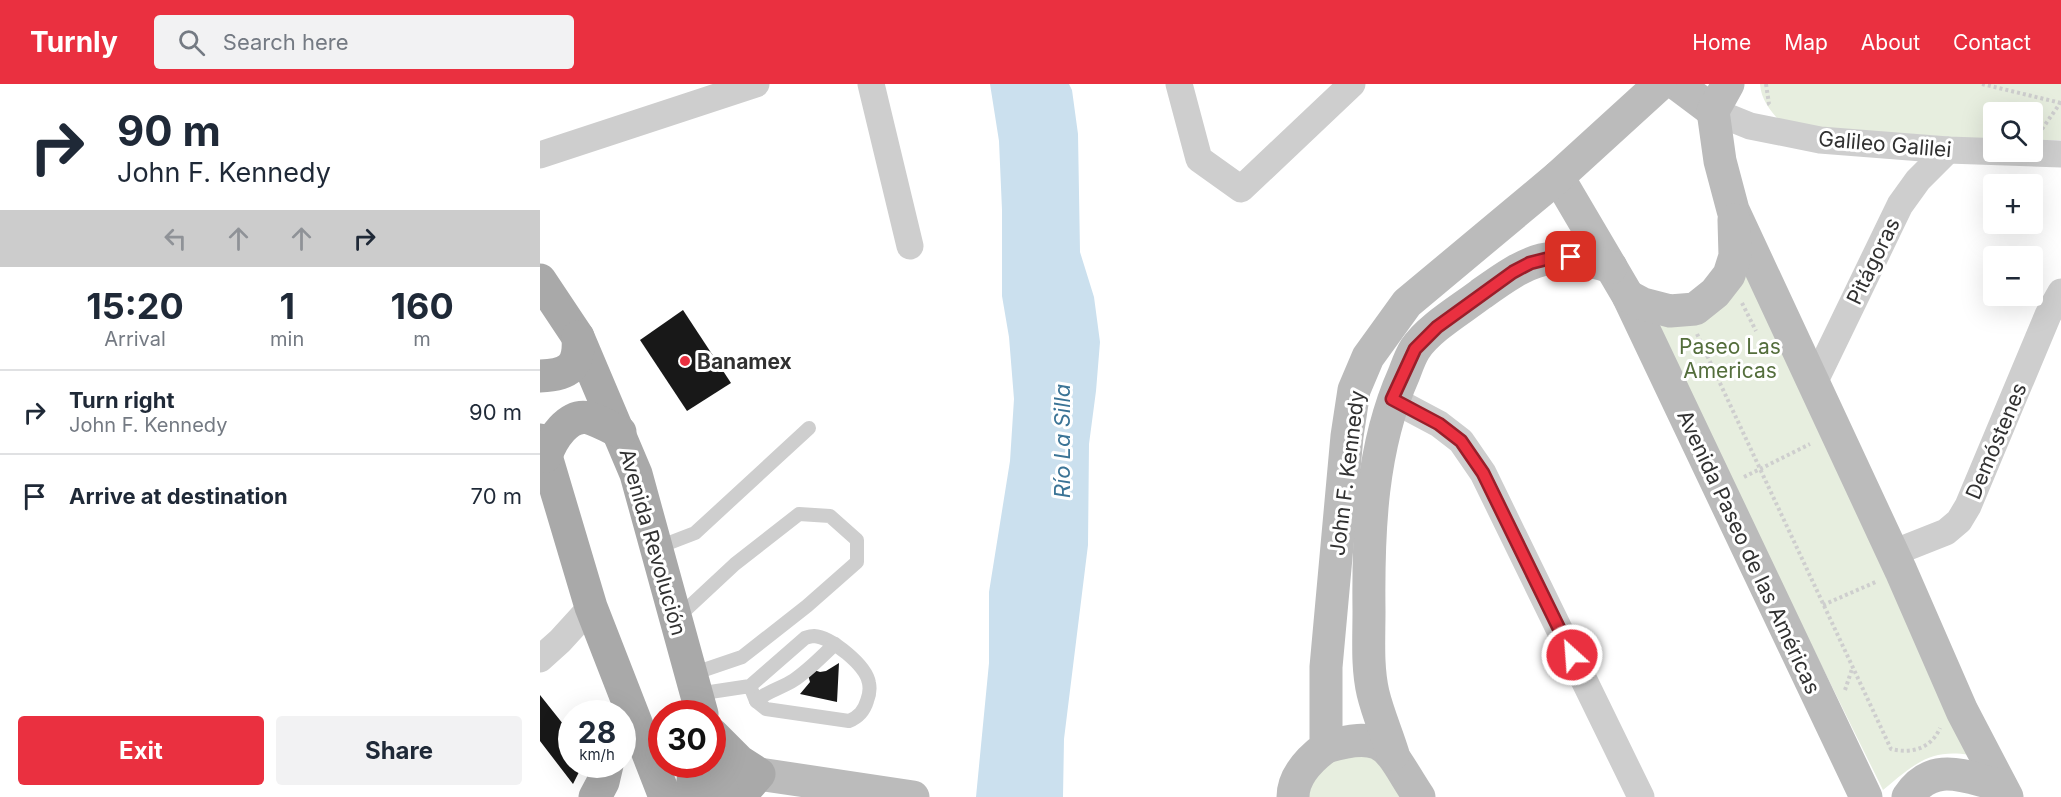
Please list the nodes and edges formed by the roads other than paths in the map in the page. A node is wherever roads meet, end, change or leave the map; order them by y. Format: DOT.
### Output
graph roads {
  1 [pos="756,84"];
  2 [pos="871,84"];
  3 [pos="1179,84"];
  4 [pos="1352,84"];
  5 [pos="1660,84"];
  6 [pos="1677,84"];
  7 [pos="1720,98"];
  8 [pos="1948,150"];
  9 [pos="2061,154"];
  10 [pos="540,155"];
  11 [pos="1558,177"];
  12 [pos="1732,210"];
  13 [pos="910,246"];
  14 [pos="1611,267"];
  15 [pos="540,280"];
  16 [pos="2061,292"];
  17 [pos="1628,296"];
  18 [pos="578,338"];
  19 [pos="540,376"];
  20 [pos="1814,383"];
  21 [pos="1392,399"];
  22 [pos="809,428"];
  23 [pos="620,432"];
  24 [pos="543,448"];
  25 [pos="657,548"];
  26 [pos="1897,562"];
  27 [pos="591,607"];
  28 [pos="676,619"];
  29 [pos="835,644"];
  30 [pos="540,659"];
  31 [pos="750,686"];
  32 [pos="697,694"];
  33 [pos="617,699"];
  34 [pos="756,701"];
  35 [pos="1326,747"];
  36 [pos="726,748"];
  37 [pos="1393,754"];
  38 [pos="726,771"];
  39 [pos="604,778"];
  40 [pos="707,785"];
  41 [pos="821,790"];
  42 [pos="2004,791"];
  43 [pos="1289,796"];
  44 [pos="595,797"];
  45 [pos="913,797"];
  46 [pos="1419,797"];
  47 [pos="1641,797"];
  48 [pos="1866,797"];
  49 [pos="1908,797"];
  1 -- 10 [label="street"];
  2 -- 13 [label="street"];
  3 -- 4 [label="street"];
  5 -- 11 [label="street"];
  6 -- 7 [label="street"];
  7 -- 8 [label="street, Galileo Galilei"];
  7 -- 12 [label="street"];
  8 -- 9 [label="street, Galileo Galilei"];
  8 -- 20 [label="street, Pitágoras"];
  11 -- 14 [label="street, Avenida Paseo de las Américas"];
  11 -- 35 [label="street, John F. Kennedy"];
  12 -- 17 [label="street"];
  12 -- 20 [label="street"];
  14 -- 17 [label="street, Avenida Paseo de las Américas"];
  14 -- 21 [label="street, John F. Kennedy"];
  15 -- 18 [label="main road, Avenida Revolución"];
  16 -- 26 [label="street, Demóstenes"];
  17 -- 48 [label="street, Avenida Paseo de las Américas"];
  18 -- 19 [label="main road"];
  18 -- 23 [label="main road, Avenida Revolución"];
  20 -- 26 [label="street"];
  21 -- 37 [label="street, John F. Kennedy"];
  21 -- 47 [label="street"];
  22 -- 25 [label="lane"];
  23 -- 24 [label="main road"];
  23 -- 25 [label="main road, Avenida Revolución"];
  24 -- 27 [label="main road"];
  25 -- 28 [label="main road, Avenida Revolución"];
  26 -- 42 [label="street"];
  27 -- 30 [label="street"];
  27 -- 33 [label="main road"];
  28 -- 32 [label="main road, Avenida Revolución"];
  28 -- 32 [label="lane"];
  29 -- 31 [label="lane"];
  29 -- 34 [label="lane"];
  29 -- 34 [label="lane"];
  31 -- 32 [label="lane"];
  31 -- 34 [label="lane"];
  33 -- 40 [label="main road"];
  35 -- 37 [label="street"];
  35 -- 43 [label="street"];
  36 -- 38 [label="main road"];
  37 -- 46 [label="street, John F. Kennedy"];
  39 -- 44 [label="main road"];
  40 -- 41 [label="street"];
  41 -- 45 [label="street"];
  42 -- 49 [label="street"];
}
